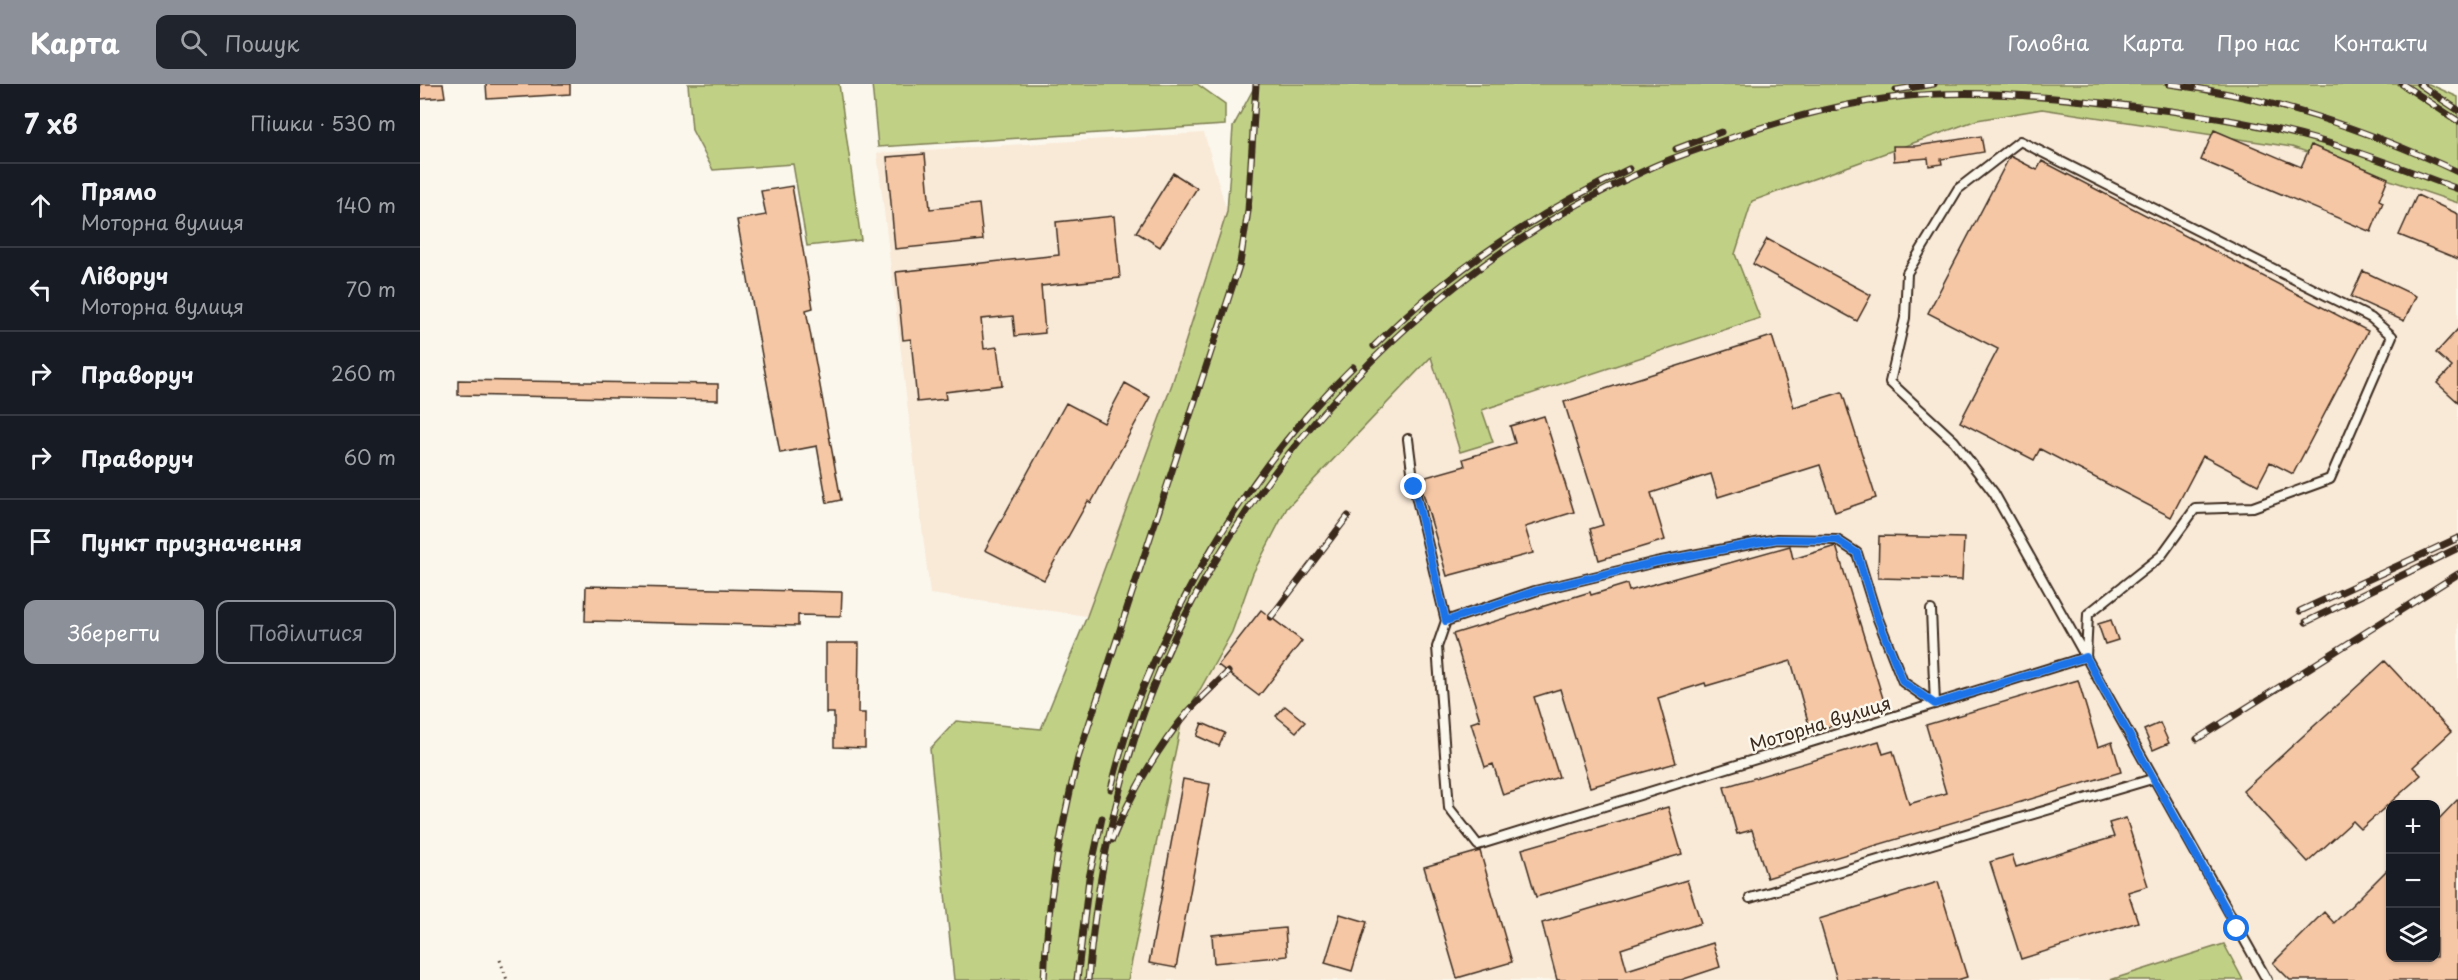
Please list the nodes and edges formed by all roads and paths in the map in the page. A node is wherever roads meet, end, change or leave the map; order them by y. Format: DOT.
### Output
graph roads {
  1 [pos="1408,439"];
  2 [pos="1931,610"];
  3 [pos="1446,621"];
  4 [pos="2086,657"];
  5 [pos="1935,704"];
  6 [pos="2152,779"];
  7 [pos="1750,898"];
  8 [pos="500,960"];
  9 [pos="507,980"];
  10 [pos="2267,980"];
  1 -- 3 [label="lane"];
  2 -- 5 [label="lane"];
  3 -- 5 [label="lane"];
  3 -- 5 [label="lane, Моторна вулиця"];
  4 -- 4 [label="lane"];
  4 -- 5 [label="lane, Моторна вулиця"];
  4 -- 6 [label="lane"];
  6 -- 7 [label="lane"];
  6 -- 10 [label="lane"];
  8 -- 9 [label="path"];
}
